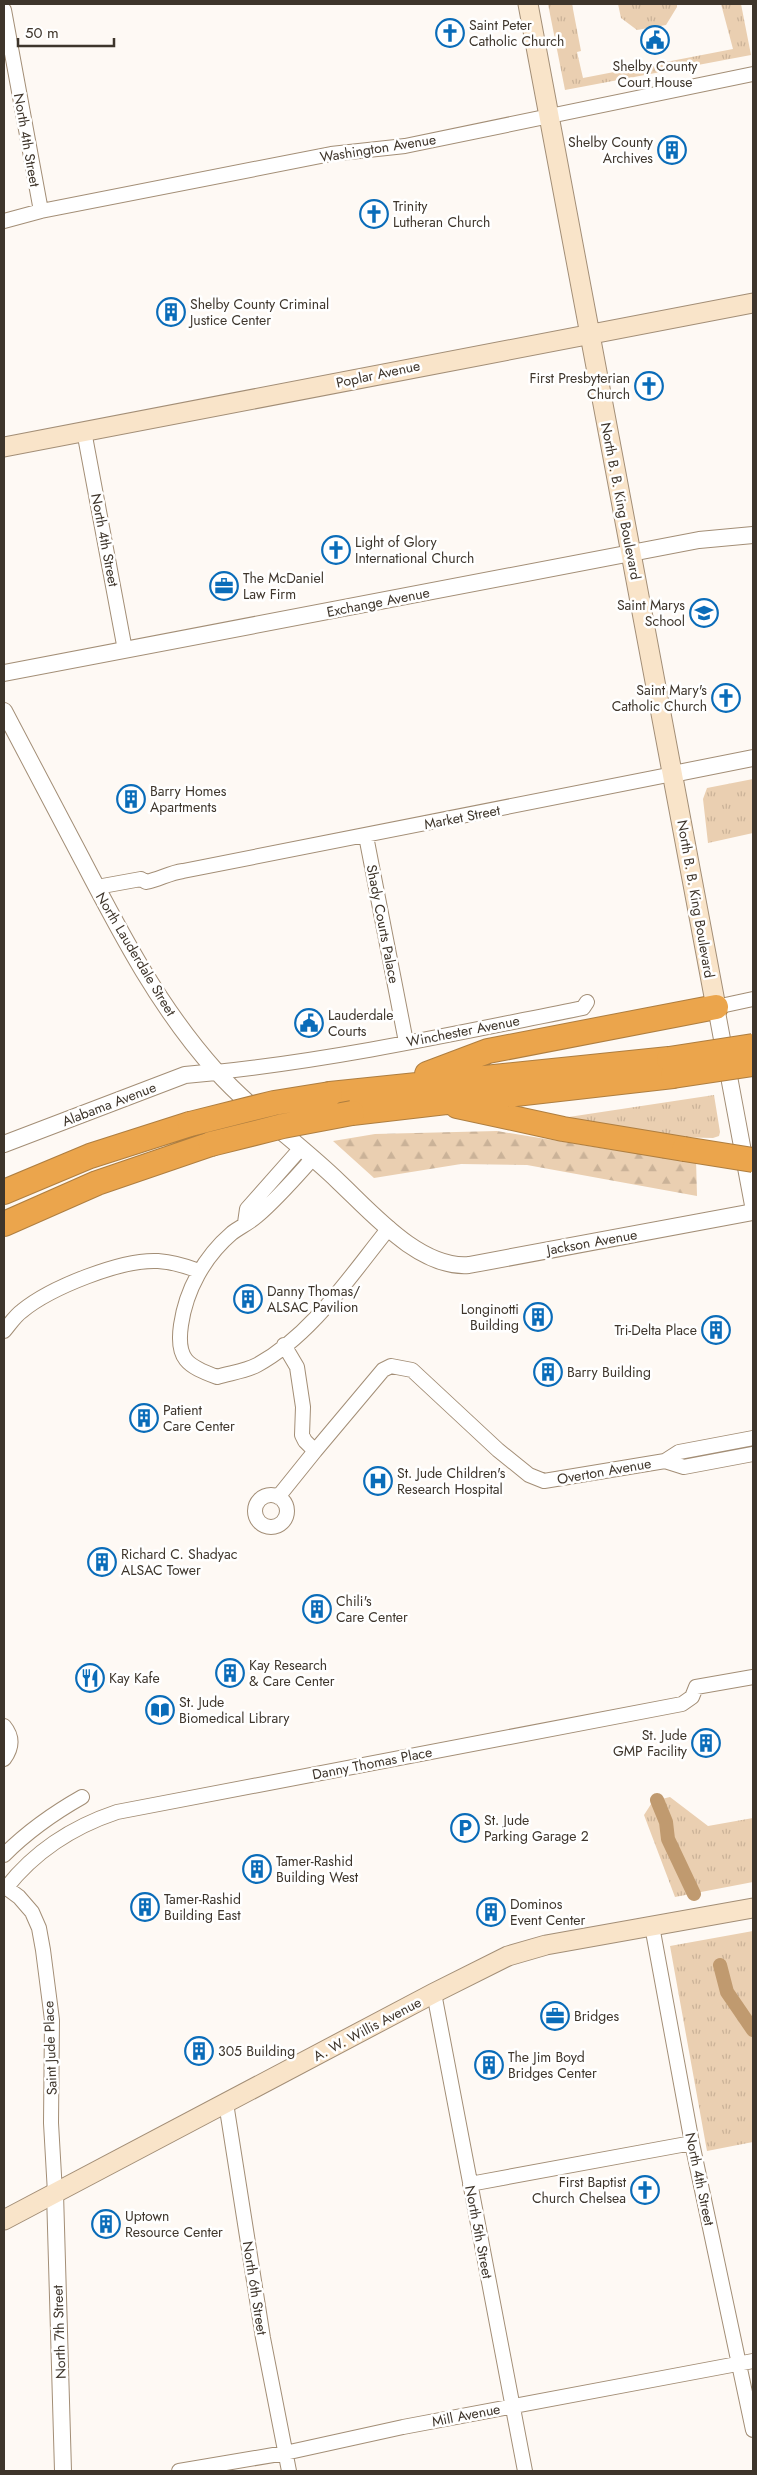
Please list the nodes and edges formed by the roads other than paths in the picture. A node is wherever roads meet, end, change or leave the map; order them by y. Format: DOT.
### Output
graph roads {
  1 [pos="528,4"];
  2 [pos="4,10"];
  3 [pos="753,74"];
  4 [pos="549,115"];
  5 [pos="41,211"];
  6 [pos="4,221"];
  7 [pos="753,302"];
  8 [pos="590,334"];
  9 [pos="84,431"];
  10 [pos="4,447"];
  11 [pos="753,535"];
  12 [pos="631,553"];
  13 [pos="125,650"];
  14 [pos="4,673"];
  15 [pos="4,711"];
  16 [pos="753,758"];
  17 [pos="673,774"];
  18 [pos="366,836"];
  19 [pos="97,887"];
  20 [pos="753,999"];
  21 [pos="587,1002"];
  22 [pos="716,1007"];
  23 [pos="406,1042"];
  24 [pos="753,1046"];
  25 [pos="753,1064"];
  26 [pos="671,1067"];
  27 [pos="216,1072"];
  28 [pos="400,1085"];
  29 [pos="438,1102"];
  30 [pos="4,1144"];
  31 [pos="307,1153"];
  32 [pos="753,1160"];
  33 [pos="4,1192"];
  34 [pos="753,1205"];
  35 [pos="44,1206"];
  36 [pos="753,1212"];
  37 [pos="4,1224"];
  38 [pos="389,1228"];
  39 [pos="4,1238"];
  40 [pos="432,1257"];
  41 [pos="199,1271"];
  42 [pos="4,1331"];
  43 [pos="284,1345"];
  44 [pos="753,1438"];
  45 [pos="316,1451"];
  46 [pos="753,1454"];
  47 [pos="665,1461"];
  48 [pos="278,1497"];
  49 [pos="753,1677"];
  50 [pos="4,1726"];
  51 [pos="4,1759"];
  52 [pos="82,1797"];
  53 [pos="4,1855"];
  54 [pos="5,1887"];
  55 [pos="753,1908"];
  56 [pos="652,1926"];
  57 [pos="434,1993"];
  58 [pos="226,2103"];
  59 [pos="692,2143"];
  60 [pos="470,2184"];
  61 [pos="55,2194"];
  62 [pos="4,2220"];
  63 [pos="747,2362"];
  64 [pos="511,2406"];
  65 [pos="753,2430"];
  66 [pos="285,2453"];
  67 [pos="64,2471"];
  68 [pos="178,2471"];
  69 [pos="289,2471"];
  70 [pos="525,2471"];
  1 -- 4 [label="main road, North B. B. King Boulevard"];
  2 -- 5 [label="street, North 4th Street"];
  3 -- 4 [label="street, Washington Avenue"];
  4 -- 5 [label="street, Washington Avenue"];
  4 -- 8 [label="main road, North B. B. King Boulevard"];
  5 -- 6 [label="street, Washington Avenue"];
  7 -- 8 [label="main road, Poplar Avenue"];
  8 -- 9 [label="main road, Poplar Avenue"];
  8 -- 12 [label="main road, North B. B. King Boulevard"];
  9 -- 10 [label="main road, Poplar Avenue"];
  9 -- 13 [label="street, North 4th Street"];
  11 -- 12 [label="street, Exchange Avenue"];
  12 -- 13 [label="street, Exchange Avenue"];
  12 -- 17 [label="main road, North B. B. King Boulevard"];
  13 -- 14 [label="street, Exchange Avenue"];
  15 -- 19 [label="street, North Lauderdale Street"];
  16 -- 17 [label="street, Market Street"];
  17 -- 18 [label="street, Market Street"];
  17 -- 22 [label="main road, North B. B. King Boulevard"];
  18 -- 19 [label="street, Market Street"];
  18 -- 23 [label="street, Shady Courts Palace"];
  19 -- 27 [label="street, North Lauderdale Street"];
  20 -- 22 [label="street"];
  21 -- 23 [label="street, Winchester Avenue"];
  22 -- 28 [label="highway"];
  22 -- 34 [label="street, North B. B. King Boulevard"];
  23 -- 27 [label="street, Winchester Avenue"];
  24 -- 26 [label="highway, bridge"];
  25 -- 26 [label="highway, bridge"];
  26 -- 28 [label="highway"];
  26 -- 29 [label="highway"];
  27 -- 30 [label="street, Alabama Avenue"];
  27 -- 31 [label="street, North Lauderdale Street"];
  28 -- 33 [label="highway, bridge"];
  29 -- 32 [label="highway, bridge"];
  29 -- 35 [label="highway, bridge"];
  31 -- 38 [label="street, North Lauderdale Street"];
  31 -- 41 [label="street"];
  35 -- 37 [label="highway"];
  35 -- 39 [label="highway"];
  36 -- 40 [label="street, Jackson Avenue"];
  38 -- 40 [label="street, North Lauderdale Street"];
  38 -- 43 [label="street"];
  41 -- 42 [label="street"];
  41 -- 43 [label="street"];
  43 -- 45 [label="street"];
  44 -- 47 [label="street, Overton Avenue"];
  45 -- 47 [label="street, Overton Avenue"];
  45 -- 48 [label="street"];
  46 -- 47 [label="street, Overton Avenue"];
  49 -- 54 [label="street, Danny Thomas Place"];
  50 -- 51 [label="street"];
  52 -- 53 [label="street"];
  54 -- 61 [label="street, Saint Jude Place"];
  55 -- 56 [label="main road, A. W. Willis Avenue"];
  56 -- 57 [label="main road, A. W. Willis Avenue"];
  56 -- 59 [label="street, North 4th Street"];
  57 -- 58 [label="main road, A. W. Willis Avenue"];
  57 -- 60 [label="street, North 5th Street"];
  58 -- 61 [label="main road, A. W. Willis Avenue"];
  58 -- 66 [label="street, North 6th Street"];
  59 -- 60 [label="street"];
  59 -- 63 [label="street, North 4th Street"];
  60 -- 64 [label="street, North 5th Street"];
  61 -- 62 [label="main road, A. W. Willis Avenue"];
  61 -- 67 [label="street, North 7th Street"];
  63 -- 64 [label="street, Mill Avenue"];
  63 -- 65 [label="street, North 4th Street"];
  64 -- 66 [label="street, Mill Avenue"];
  64 -- 70 [label="street, North 5th Street"];
  66 -- 68 [label="street, Mill Avenue"];
  66 -- 69 [label="street, North 6th Street"];
}
